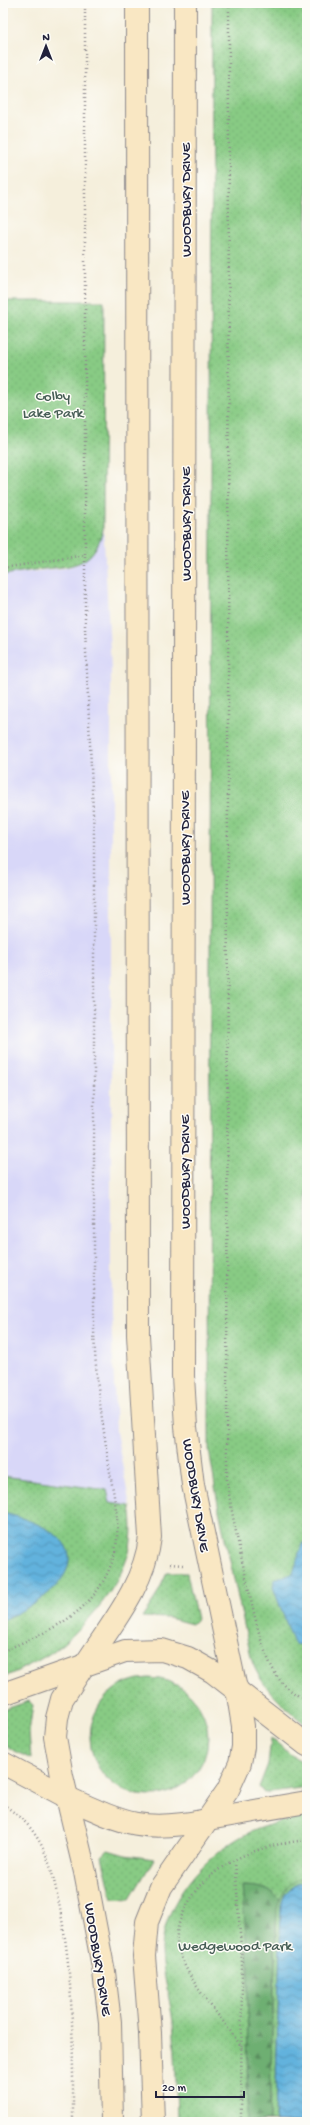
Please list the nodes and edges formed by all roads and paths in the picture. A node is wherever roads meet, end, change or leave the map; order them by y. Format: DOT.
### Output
graph roads {
  1 [pos="85,3"];
  2 [pos="137,3"];
  3 [pos="185,3"];
  4 [pos="229,3"];
  5 [pos="86,555"];
  6 [pos="3,568"];
  7 [pos="115,1550"];
  8 [pos="240,1552"];
  9 [pos="146,1558"];
  10 [pos="207,1560"];
  11 [pos="3,1651"];
  12 [pos="84,1665"];
  13 [pos="236,1689"];
  14 [pos="3,1694"];
  15 [pos="307,1701"];
  16 [pos="307,1745"];
  17 [pos="3,1763"];
  18 [pos="68,1798"];
  19 [pos="307,1802"];
  20 [pos="3,1804"];
  21 [pos="207,1819"];
  22 [pos="307,1840"];
  23 [pos="234,1861"];
  24 [pos="242,2048"];
  25 [pos="72,2122"];
  26 [pos="112,2122"];
  27 [pos="153,2122"];
  28 [pos="241,2122"];
  1 -- 5 [label="path"];
  2 -- 9 [label="main road"];
  3 -- 10 [label="main road, WOODBURY DRIVE"];
  4 -- 8 [label="path"];
  5 -- 6 [label="path"];
  5 -- 7 [label="path"];
  7 -- 9 [label="path"];
  7 -- 11 [label="path"];
  8 -- 10 [label="path"];
  8 -- 15 [label="path"];
  9 -- 10 [label="path"];
  9 -- 12 [label="main road"];
  10 -- 13 [label="main road, WOODBURY DRIVE"];
  12 -- 13 [label="main road"];
  12 -- 14 [label="main road"];
  12 -- 18 [label="main road, WOODBURY DRIVE"];
  13 -- 16 [label="main road"];
  13 -- 21 [label="main road, WOODBURY DRIVE"];
  17 -- 18 [label="main road"];
  18 -- 21 [label="main road"];
  18 -- 26 [label="main road, WOODBURY DRIVE"];
  19 -- 21 [label="main road"];
  20 -- 25 [label="path"];
  21 -- 27 [label="main road"];
  22 -- 23 [label="path"];
  23 -- 24 [label="path"];
  23 -- 24 [label="path"];
  24 -- 28 [label="path"];
}
